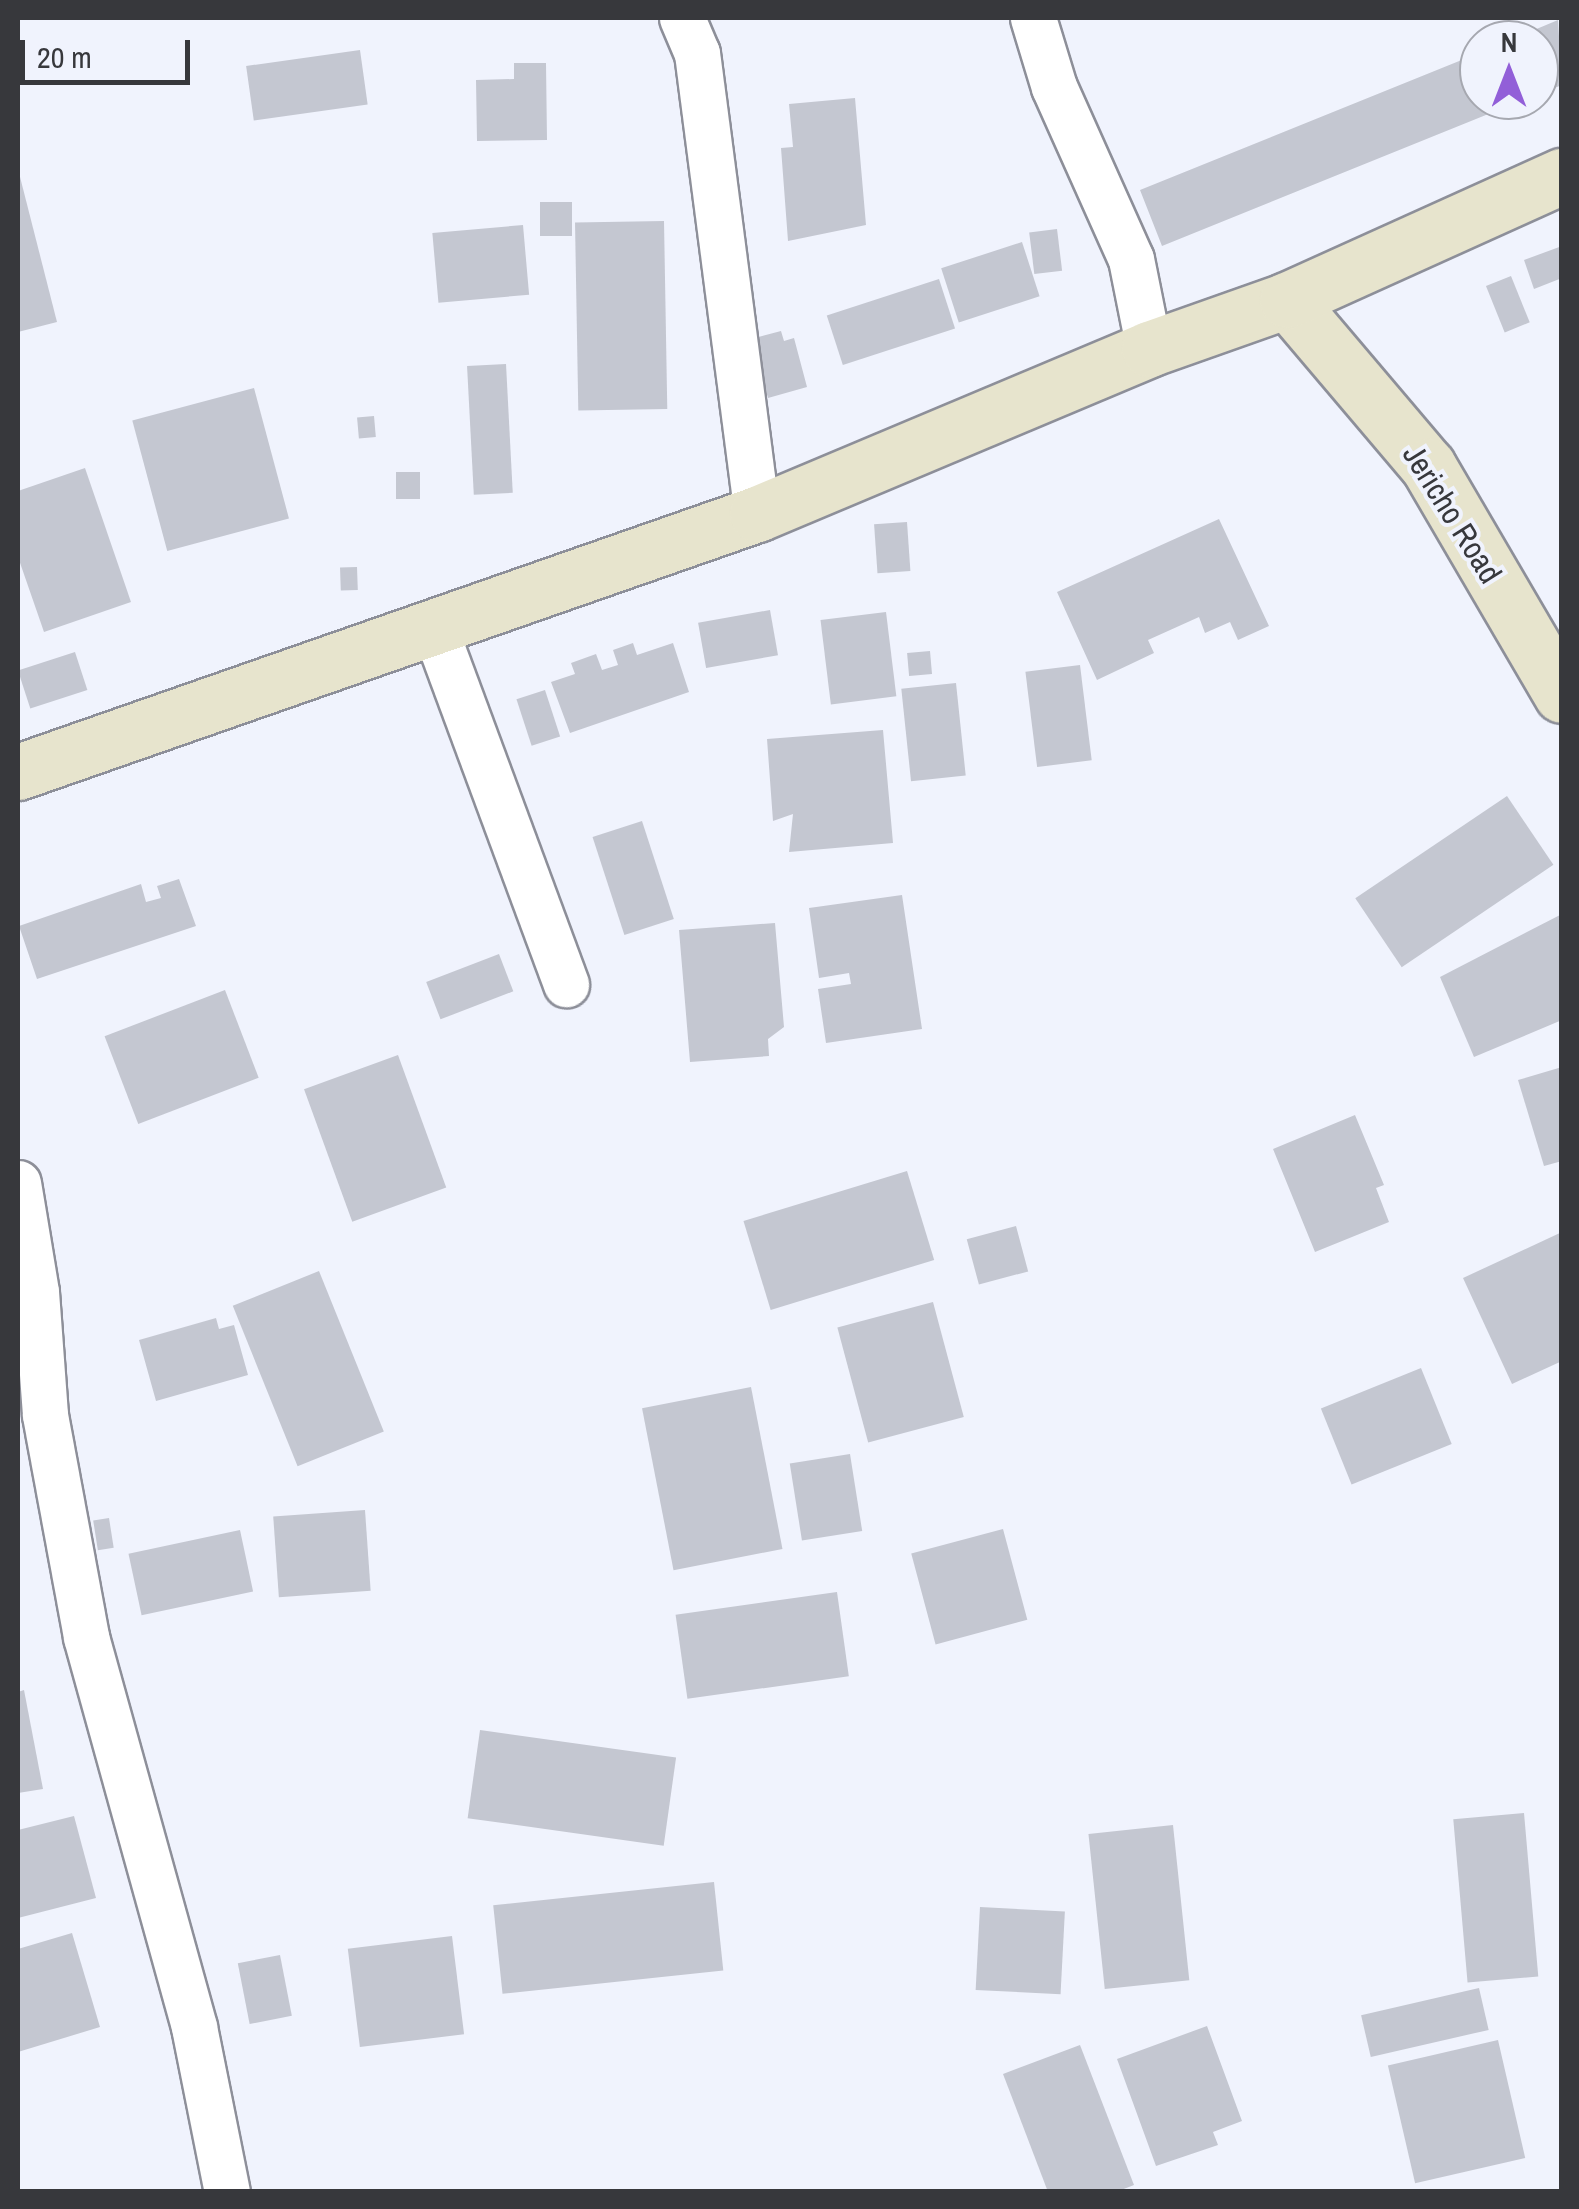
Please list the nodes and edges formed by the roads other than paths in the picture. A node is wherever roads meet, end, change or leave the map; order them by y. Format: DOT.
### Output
graph roads {
  1 [pos="682,18"];
  2 [pos="1033,18"];
  3 [pos="1562,176"];
  4 [pos="1286,300"];
  5 [pos="1150,349"];
  6 [pos="758,514"];
  7 [pos="434,627"];
  8 [pos="1562,694"];
  9 [pos="18,772"];
  10 [pos="566,984"];
  11 [pos="18,1183"];
  12 [pos="227,2192"];
  1 -- 6 [label="street"];
  2 -- 5 [label="street"];
  3 -- 4 [label="main road"];
  4 -- 5 [label="main road"];
  4 -- 8 [label="main road, Jericho Road"];
  5 -- 6 [label="main road"];
  6 -- 7 [label="main road"];
  7 -- 9 [label="main road"];
  7 -- 10 [label="street"];
  11 -- 12 [label="street"];
}
